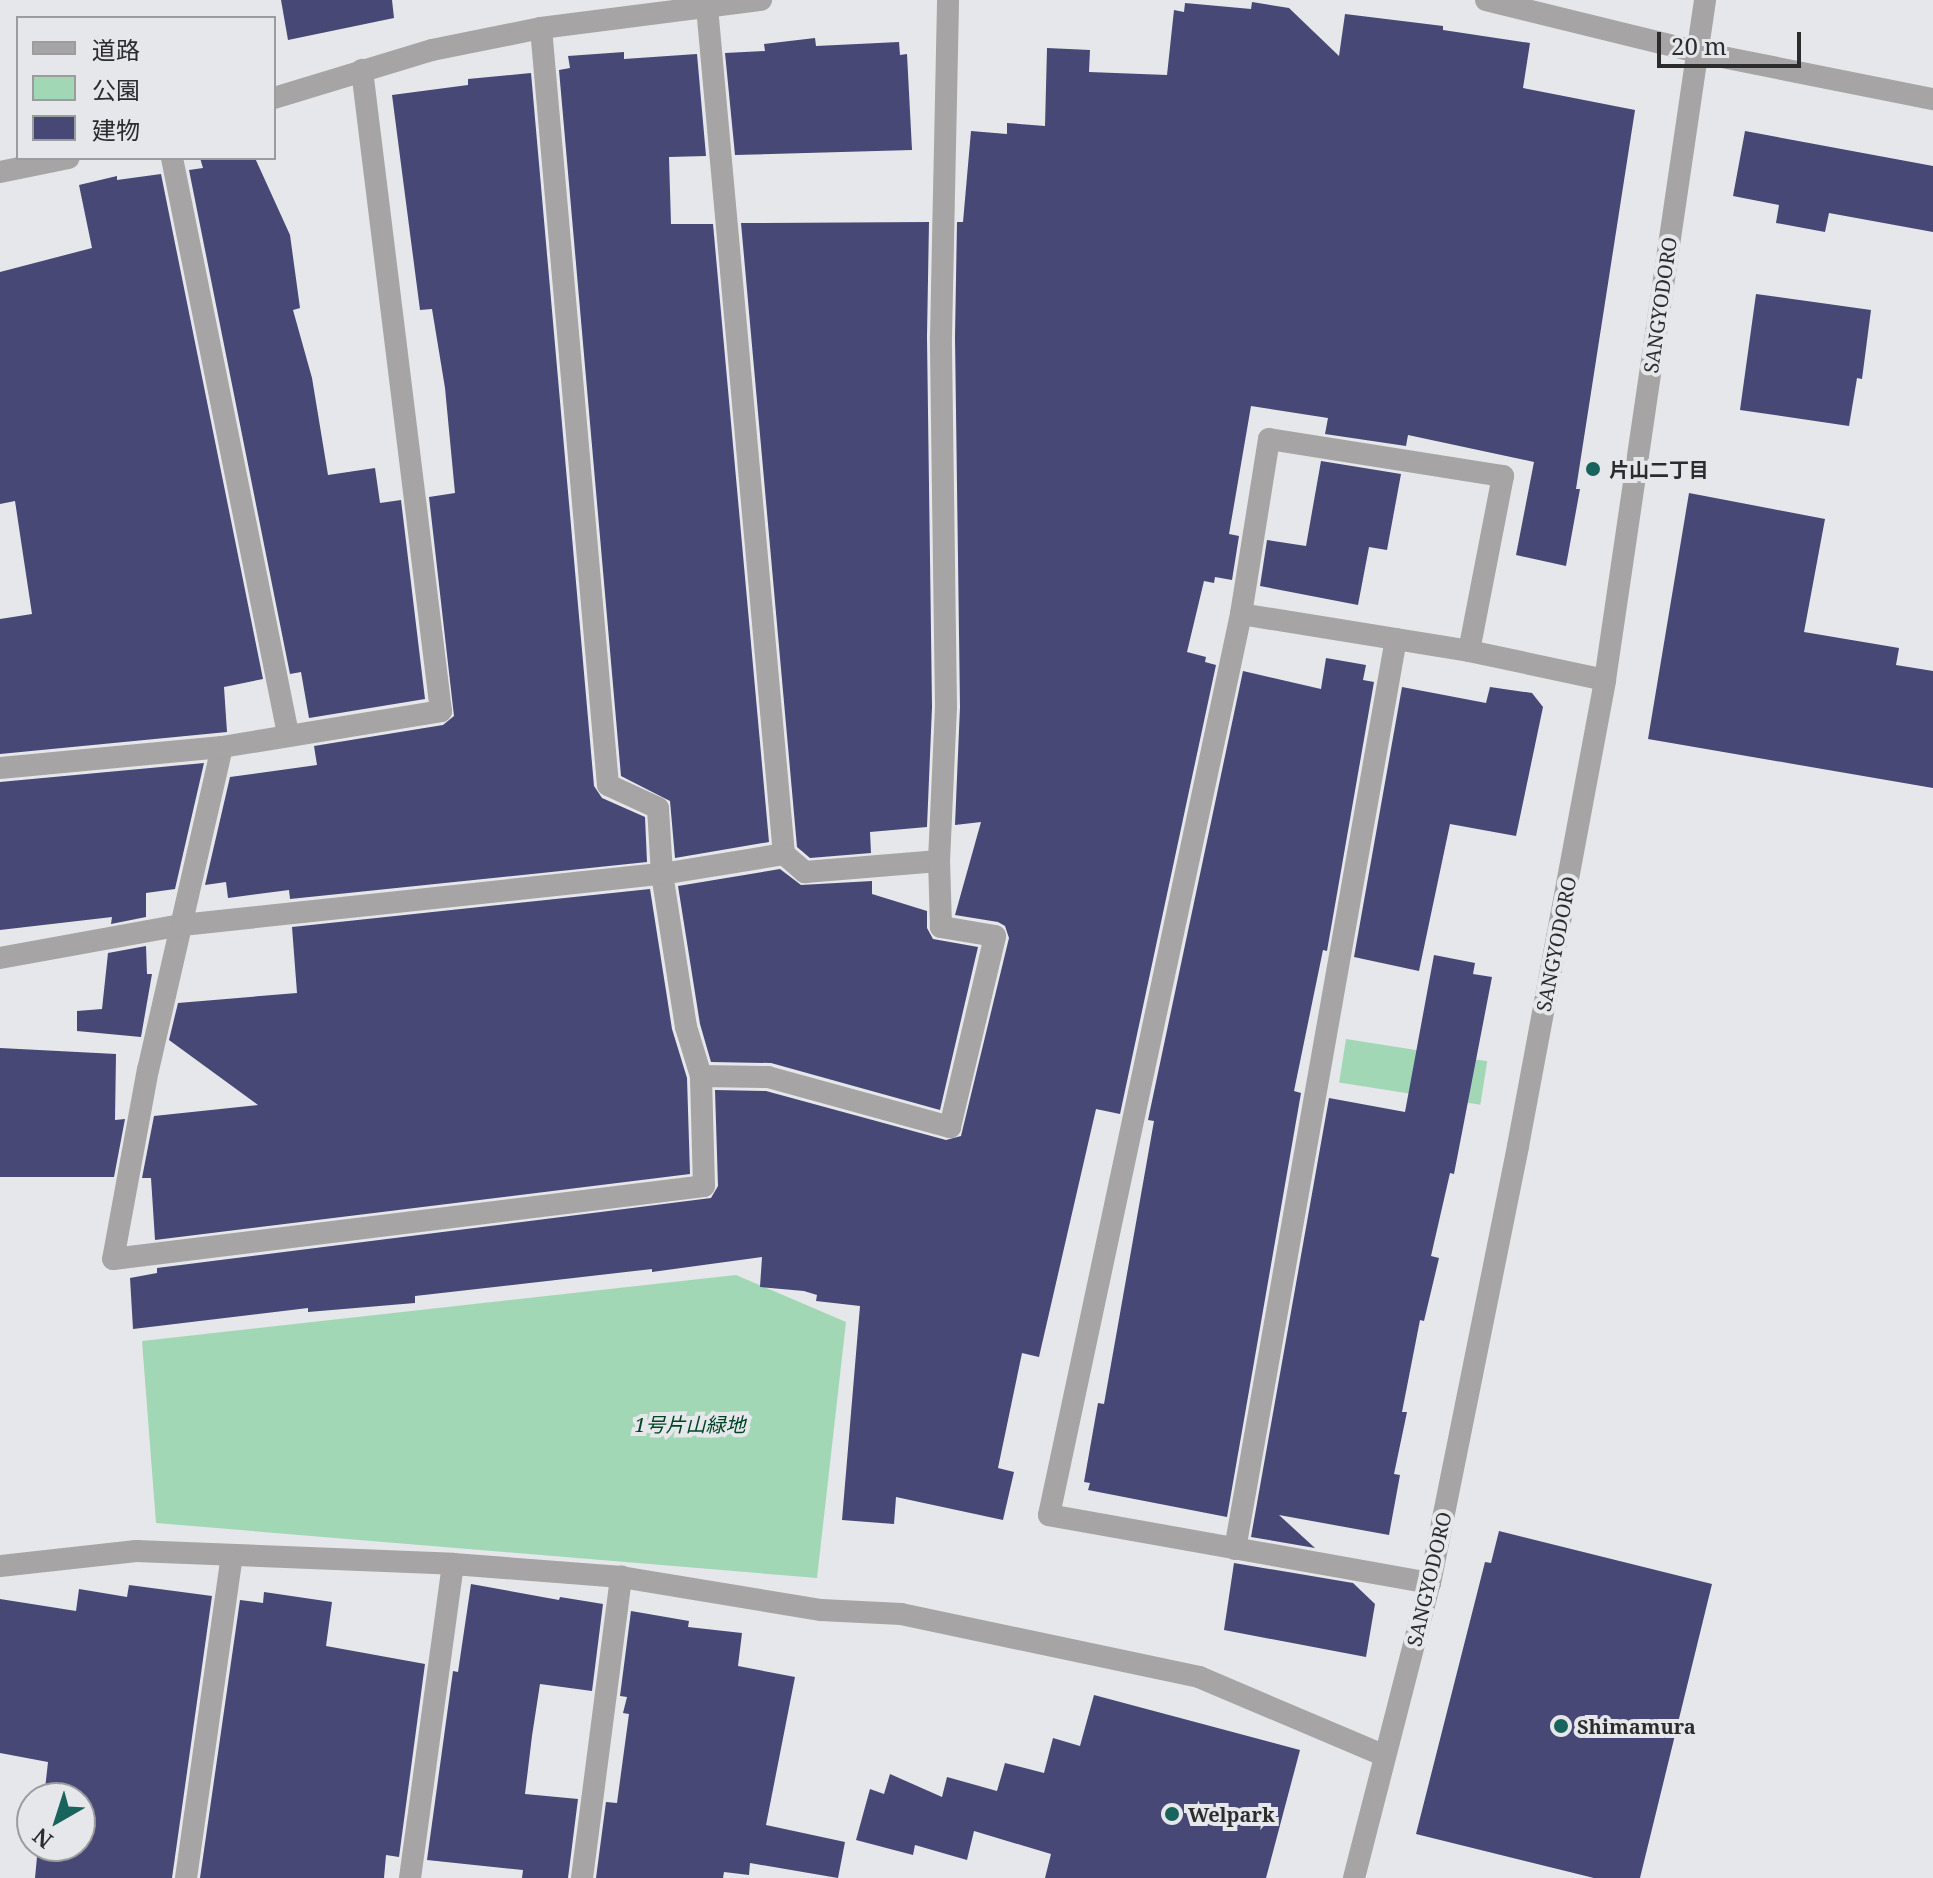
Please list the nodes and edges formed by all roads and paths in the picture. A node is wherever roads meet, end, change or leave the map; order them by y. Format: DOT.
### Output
graph roads {
  1 [pos="761,0"];
  2 [pos="948,0"];
  3 [pos="1486,0"];
  4 [pos="1705,0"];
  5 [pos="707,7"];
  6 [pos="541,28"];
  7 [pos="1697,52"];
  8 [pos="362,70"];
  9 [pos="276,97"];
  10 [pos="1933,99"];
  11 [pos="59,160"];
  12 [pos="172,160"];
  13 [pos="0,172"];
  14 [pos="1241,614"];
  15 [pos="1396,639"];
  16 [pos="1469,651"];
  17 [pos="1605,680"];
  18 [pos="288,734"];
  19 [pos="222,747"];
  20 [pos="0,768"];
  21 [pos="784,854"];
  22 [pos="939,861"];
  23 [pos="662,874"];
  24 [pos="182,925"];
  25 [pos="0,958"];
  26 [pos="701,1076"];
  27 [pos="1235,1549"];
  28 [pos="232,1555"];
  29 [pos="453,1564"];
  30 [pos="0,1566"];
  31 [pos="621,1577"];
  32 [pos="1430,1583"];
  33 [pos="1385,1756"];
  34 [pos="186,1878"];
  35 [pos="410,1878"];
  36 [pos="582,1878"];
  37 [pos="1354,1878"];
  1 -- 5 [label="street"];
  2 -- 22 [label="street"];
  3 -- 7 [label="street"];
  4 -- 7 [label="street, SANGYODORO"];
  5 -- 6 [label="street"];
  5 -- 21 [label="street"];
  6 -- 8 [label="street"];
  6 -- 23 [label="street"];
  7 -- 10 [label="street"];
  7 -- 17 [label="street, SANGYODORO"];
  8 -- 9 [label="street"];
  8 -- 18 [label="street"];
  11 -- 13 [label="street"];
  12 -- 18 [label="street"];
  14 -- 15 [label="street"];
  14 -- 16 [label="street"];
  14 -- 27 [label="street"];
  15 -- 16 [label="street"];
  15 -- 27 [label="street"];
  16 -- 17 [label="street"];
  17 -- 32 [label="street, SANGYODORO"];
  18 -- 19 [label="street"];
  19 -- 20 [label="street"];
  19 -- 24 [label="street"];
  21 -- 22 [label="street"];
  21 -- 23 [label="street"];
  22 -- 26 [label="street"];
  23 -- 24 [label="street"];
  23 -- 26 [label="street"];
  24 -- 25 [label="street"];
  24 -- 26 [label="street"];
  27 -- 32 [label="street"];
  28 -- 29 [label="street"];
  28 -- 30 [label="street"];
  28 -- 34 [label="street"];
  29 -- 31 [label="street"];
  29 -- 35 [label="street"];
  31 -- 33 [label="street"];
  31 -- 36 [label="street"];
  32 -- 33 [label="street, SANGYODORO"];
  33 -- 37 [label="street, SANGYODORO"];
}
